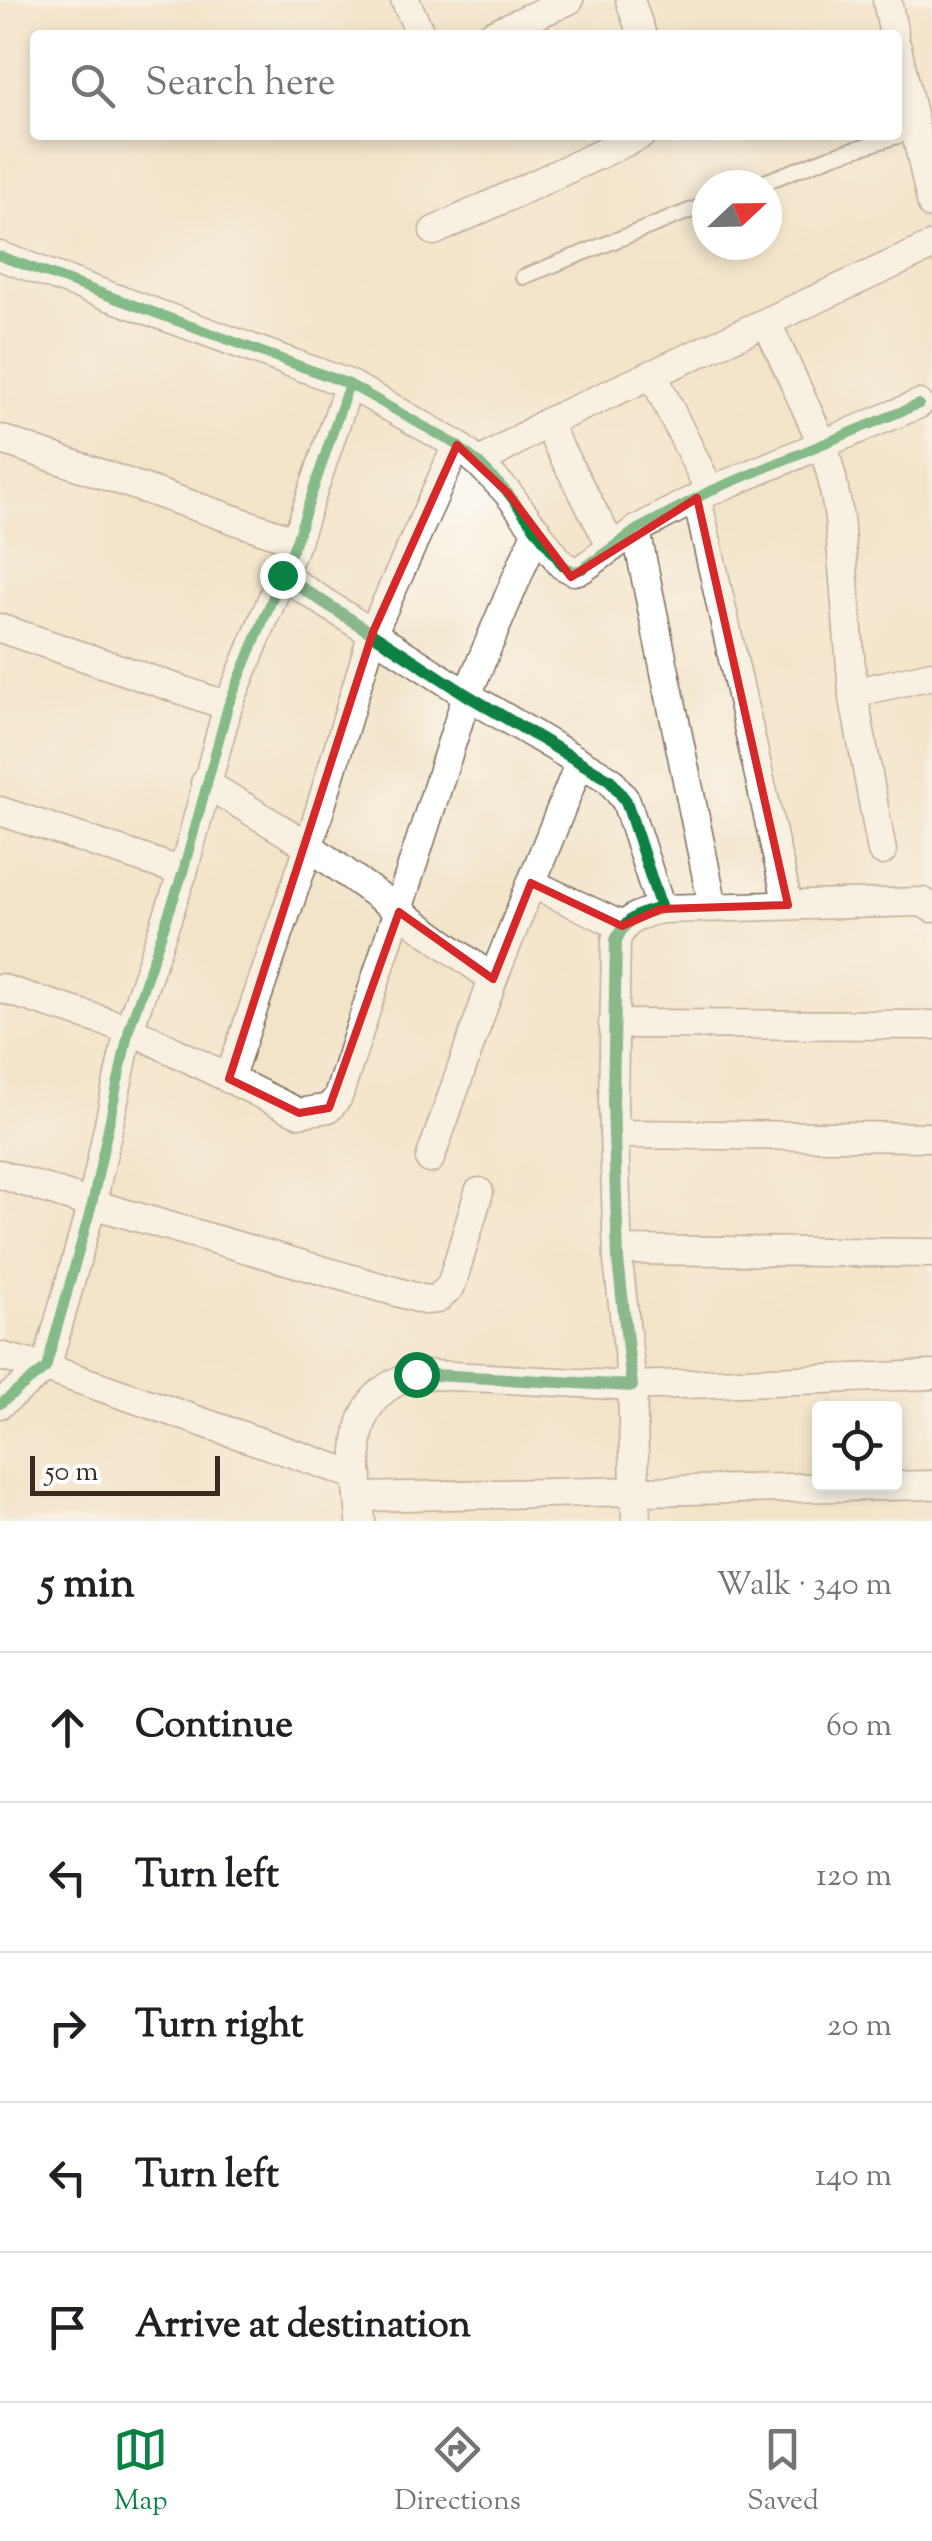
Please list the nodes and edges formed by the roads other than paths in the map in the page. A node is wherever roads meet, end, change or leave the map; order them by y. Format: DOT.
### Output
graph roads {
  1 [pos="406,0"];
  2 [pos="570,0"];
  3 [pos="630,0"];
  4 [pos="887,0"];
  5 [pos="418,30"];
  6 [pos="502,30"];
  7 [pos="640,30"];
  8 [pos="893,30"];
  9 [pos="902,57"];
  10 [pos="920,94"];
  11 [pos="914,131"];
  12 [pos="902,135"];
  13 [pos="630,140"];
  14 [pos="886,140"];
  15 [pos="782,175"];
  16 [pos="932,205"];
  17 [pos="692,210"];
  18 [pos="434,231"];
  19 [pos="921,252"];
  20 [pos="0,256"];
  21 [pos="523,276"];
  22 [pos="767,323"];
  23 [pos="654,374"];
  24 [pos="349,384"];
  25 [pos="919,404"];
  26 [pos="546,423"];
  27 [pos="0,438"];
  28 [pos="457,445"];
  29 [pos="824,445"];
  30 [pos="480,464"];
  31 [pos="703,495"];
  32 [pos="537,530"];
  33 [pos="636,530"];
  34 [pos="296,541"];
  35 [pos="612,547"];
  36 [pos="282,575"];
  37 [pos="0,628"];
  38 [pos="372,632"];
  39 [pos="932,675"];
  40 [pos="854,693"];
  41 [pos="467,695"];
  42 [pos="228,706"];
  43 [pos="579,764"];
  44 [pos="204,783"];
  45 [pos="0,812"];
  46 [pos="309,846"];
  47 [pos="882,851"];
  48 [pos="183,872"];
  49 [pos="531,883"];
  50 [pos="788,905"];
  51 [pos="713,907"];
  52 [pos="661,908"];
  53 [pos="932,908"];
  54 [pos="399,912"];
  55 [pos="622,926"];
  56 [pos="493,979"];
  57 [pos="0,988"];
  58 [pos="614,1024"];
  59 [pos="932,1025"];
  60 [pos="129,1029"];
  61 [pos="228,1079"];
  62 [pos="614,1134"];
  63 [pos="932,1137"];
  64 [pos="430,1159"];
  65 [pos="0,1174"];
  66 [pos="480,1192"];
  67 [pos="92,1204"];
  68 [pos="618,1250"];
  69 [pos="932,1253"];
  70 [pos="0,1356"];
  71 [pos="46,1368"];
  72 [pos="932,1374"];
  73 [pos="632,1386"];
  74 [pos="0,1404"];
  75 [pos="932,1485"];
  76 [pos="634,1492"];
  77 [pos="359,1498"];
  78 [pos="636,1521"];
  1 -- 5 [label="street"];
  2 -- 6 [label="street"];
  3 -- 7 [label="street"];
  4 -- 8 [label="street"];
  9 -- 10 [label="street"];
  10 -- 11 [label="street"];
  11 -- 12 [label="lane"];
  11 -- 16 [label="street"];
  13 -- 18 [label="street"];
  14 -- 15 [label="lane"];
  17 -- 21 [label="lane"];
  19 -- 22 [label="street"];
  20 -- 24 [label="street"];
  22 -- 23 [label="street"];
  22 -- 29 [label="street"];
  23 -- 26 [label="street"];
  23 -- 31 [label="street"];
  24 -- 28 [label="street"];
  24 -- 34 [label="street"];
  25 -- 29 [label="street"];
  26 -- 30 [label="street"];
  26 -- 35 [label="street"];
  27 -- 34 [label="street"];
  28 -- 30 [label="street"];
  28 -- 38 [label="street"];
  29 -- 31 [label="street"];
  29 -- 40 [label="street"];
  30 -- 32 [label="street"];
  31 -- 33 [label="street"];
  31 -- 50 [label="street"];
  32 -- 35 [label="street"];
  32 -- 41 [label="street"];
  33 -- 35 [label="street"];
  33 -- 51 [label="street"];
  34 -- 36 [label="street"];
  36 -- 38 [label="street"];
  36 -- 42 [label="street"];
  37 -- 42 [label="street"];
  38 -- 41 [label="street"];
  38 -- 46 [label="street"];
  39 -- 40 [label="street"];
  40 -- 47 [label="street"];
  41 -- 43 [label="street"];
  41 -- 54 [label="street"];
  42 -- 44 [label="street"];
  43 -- 49 [label="street"];
  43 -- 52 [label="street"];
  44 -- 46 [label="street"];
  44 -- 48 [label="street"];
  45 -- 48 [label="street"];
  46 -- 54 [label="street"];
  46 -- 61 [label="street"];
  48 -- 60 [label="street"];
  49 -- 55 [label="street"];
  49 -- 56 [label="street"];
  50 -- 51 [label="street"];
  50 -- 53 [label="street"];
  51 -- 52 [label="street"];
  52 -- 55 [label="street"];
  54 -- 56 [label="street"];
  54 -- 61 [label="street"];
  55 -- 58 [label="street"];
  56 -- 64 [label="street"];
  57 -- 60 [label="street"];
  58 -- 59 [label="street"];
  58 -- 62 [label="street"];
  60 -- 61 [label="street"];
  60 -- 67 [label="street"];
  62 -- 63 [label="street"];
  62 -- 68 [label="street"];
  65 -- 67 [label="street"];
  66 -- 67 [label="street"];
  67 -- 71 [label="street"];
  68 -- 69 [label="street"];
  68 -- 73 [label="street"];
  70 -- 71 [label="street"];
  71 -- 74 [label="street"];
  71 -- 77 [label="street"];
  72 -- 73 [label="street"];
  73 -- 76 [label="street"];
  73 -- 77 [label="street"];
  75 -- 76 [label="street"];
  76 -- 77 [label="street"];
  76 -- 78 [label="street"];
}
